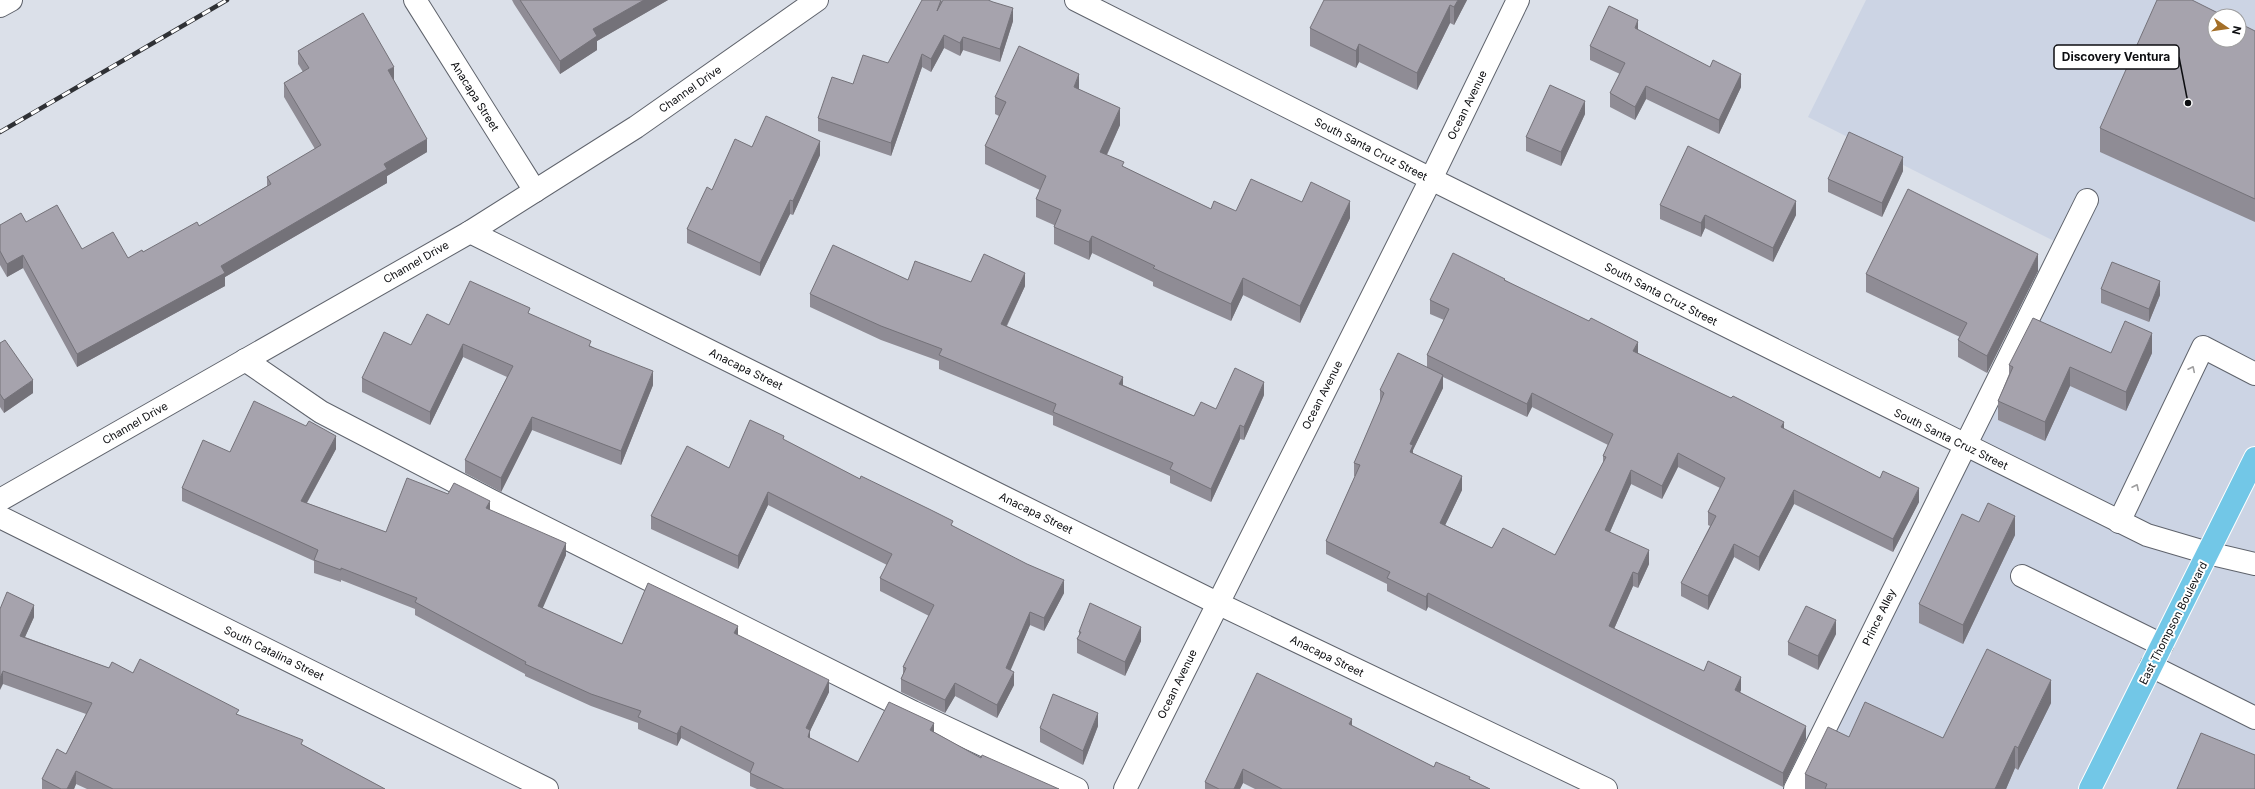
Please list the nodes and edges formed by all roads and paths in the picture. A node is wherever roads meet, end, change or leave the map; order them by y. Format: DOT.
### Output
graph roads {
  1 [pos="11,0"];
  2 [pos="415,0"];
  3 [pos="817,0"];
  4 [pos="1076,0"];
  5 [pos="1518,0"];
  6 [pos="0,6"];
  7 [pos="1431,179"];
  8 [pos="536,192"];
  9 [pos="2087,200"];
  10 [pos="470,232"];
  11 [pos="244,360"];
  12 [pos="2255,374"];
  13 [pos="1964,446"];
  14 [pos="2255,458"];
  15 [pos="0,500"];
  16 [pos="0,517"];
  17 [pos="2119,522"];
  18 [pos="2208,553"];
  19 [pos="2255,564"];
  20 [pos="2022,576"];
  21 [pos="1217,603"];
  22 [pos="2162,645"];
  23 [pos="2151,666"];
  24 [pos="2255,718"];
  25 [pos="547,789"];
  26 [pos="1077,789"];
  27 [pos="1125,789"];
  28 [pos="1606,789"];
  29 [pos="1795,789"];
  30 [pos="2090,789"];
  1 -- 6 [label="street"];
  2 -- 8 [label="street, Anacapa Street"];
  3 -- 8 [label="street, Channel Drive"];
  4 -- 7 [label="street, South Santa Cruz Street"];
  5 -- 7 [label="street, Ocean Avenue"];
  7 -- 13 [label="street, South Santa Cruz Street"];
  7 -- 21 [label="street, Ocean Avenue"];
  8 -- 10 [label="street, Channel Drive"];
  9 -- 13 [label="street, Prince Alley"];
  10 -- 11 [label="street, Channel Drive"];
  10 -- 21 [label="street, Anacapa Street"];
  11 -- 15 [label="street, Channel Drive"];
  11 -- 26 [label="street"];
  17 -- 12 [label="street, one-way"];
  13 -- 17 [label="street, South Santa Cruz Street"];
  13 -- 29 [label="street, Prince Alley"];
  14 -- 18 [label="main road, East Thompson Boulevard"];
  16 -- 25 [label="street, South Catalina Street"];
  17 -- 18 [label="street, South Santa Cruz Street"];
  18 -- 19 [label="street, South Santa Cruz Street"];
  18 -- 22 [label="main road, East Thompson Boulevard"];
  20 -- 22 [label="street"];
  21 -- 27 [label="street, Ocean Avenue"];
  21 -- 28 [label="street, Anacapa Street"];
  22 -- 23 [label="main road, East Thompson Boulevard"];
  23 -- 24 [label="street"];
  23 -- 30 [label="main road, East Thompson Boulevard"];
}
